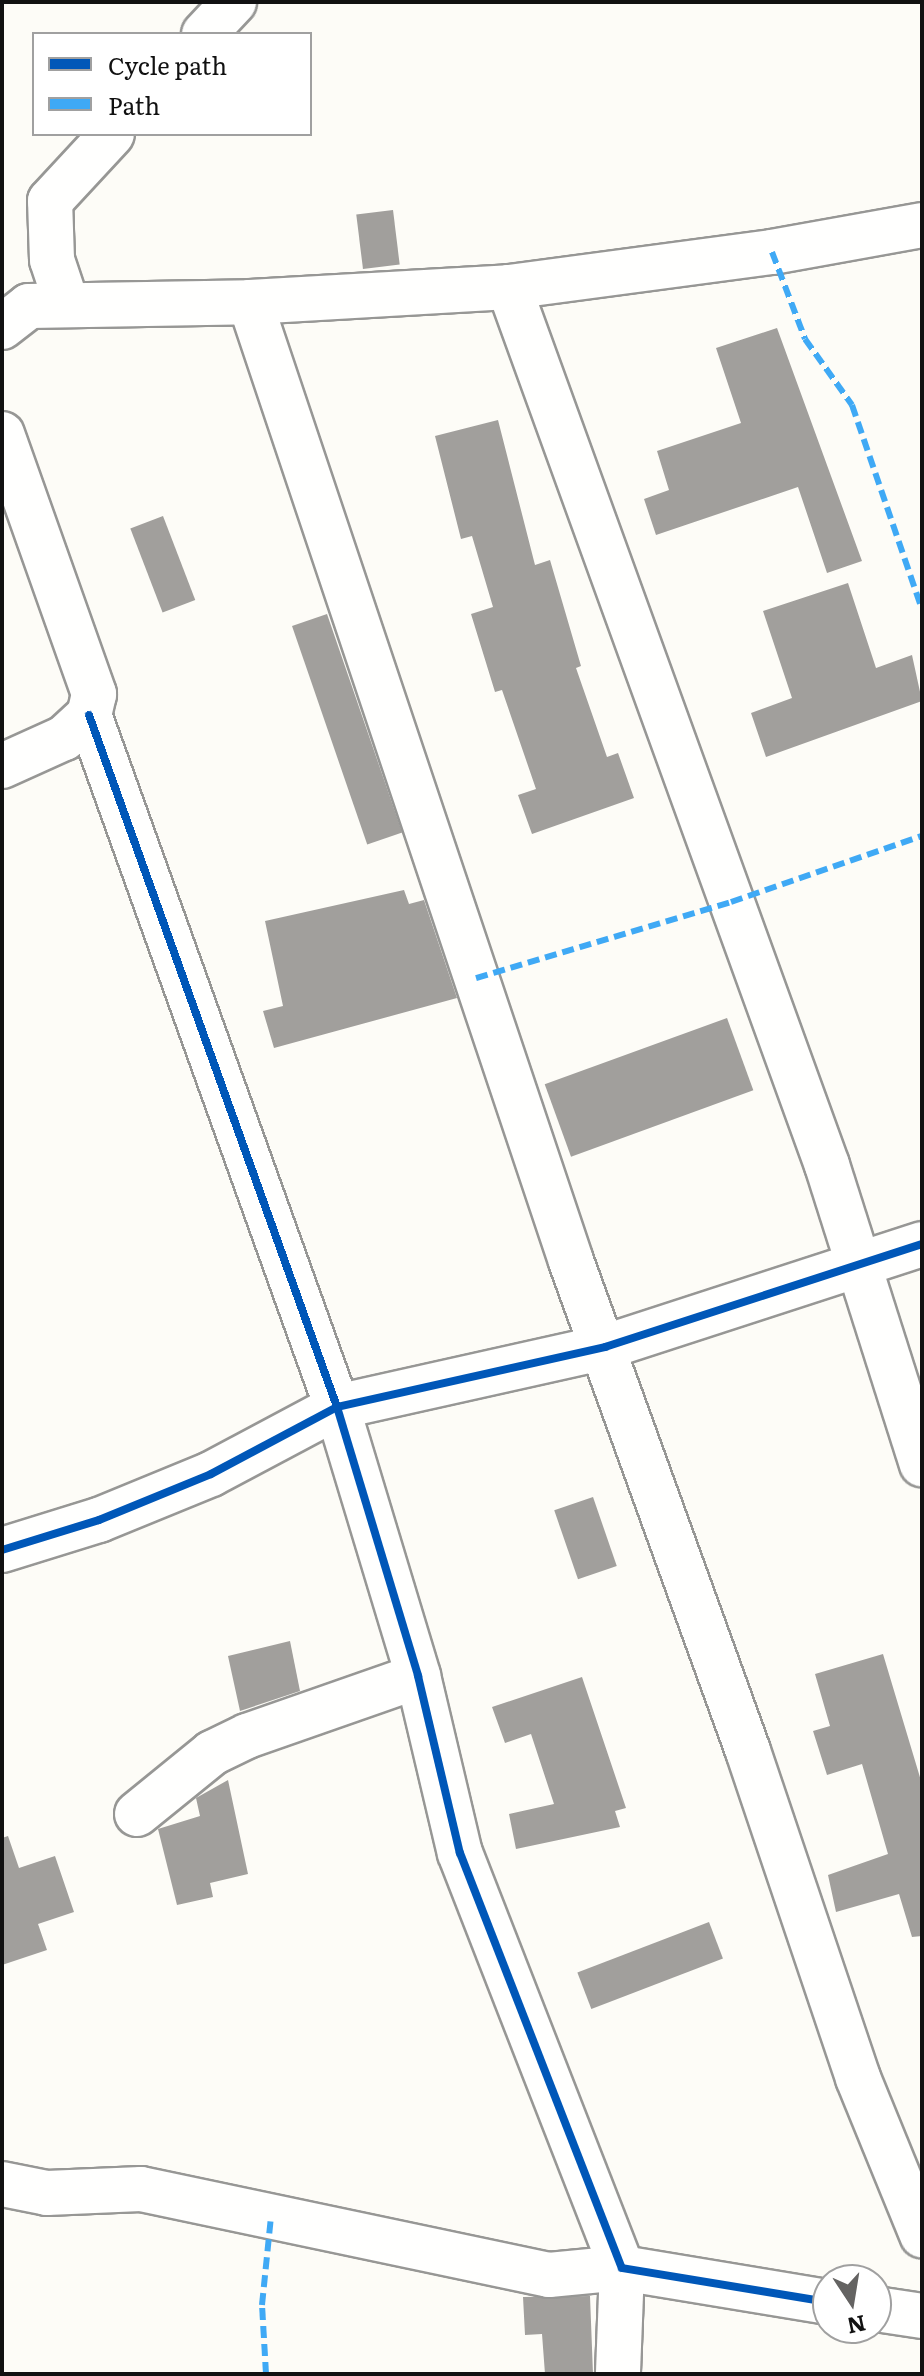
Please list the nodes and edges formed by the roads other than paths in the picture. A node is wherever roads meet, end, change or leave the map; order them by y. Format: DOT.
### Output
graph roads {
  1 [pos="234,2"];
  2 [pos="206,32"];
  3 [pos="110,136"];
  4 [pos="922,225"];
  5 [pos="509,287"];
  6 [pos="250,302"];
  7 [pos="25,310"];
  8 [pos="2,434"];
  9 [pos="89,715"];
  10 [pos="2,766"];
  11 [pos="922,1244"];
  12 [pos="860,1266"];
  13 [pos="605,1347"];
  14 [pos="337,1407"];
  15 [pos="922,1464"];
  16 [pos="2,1550"];
  17 [pos="418,1676"];
  18 [pos="137,1814"];
  19 [pos="2,2184"];
  20 [pos="922,2235"];
  21 [pos="622,2268"];
  22 [pos="812,2299"];
  23 [pos="892,2311"];
  24 [pos="922,2316"];
  25 [pos="618,2374"];
  1 -- 2 [label="street"];
  3 -- 7 [label="street"];
  4 -- 5 [label="street"];
  5 -- 6 [label="street"];
  5 -- 12 [label="street"];
  6 -- 7 [label="street"];
  6 -- 13 [label="street"];
  8 -- 9 [label="street"];
  9 -- 10 [label="street"];
  9 -- 14 [label="street"];
  11 -- 12 [label="street"];
  12 -- 13 [label="street"];
  12 -- 15 [label="street"];
  13 -- 14 [label="street"];
  13 -- 20 [label="street"];
  14 -- 16 [label="street"];
  14 -- 17 [label="street"];
  17 -- 18 [label="street"];
  17 -- 21 [label="street"];
  19 -- 21 [label="street"];
  21 -- 22 [label="street"];
  21 -- 25 [label="street"];
  23 -- 24 [label="street"];
}
